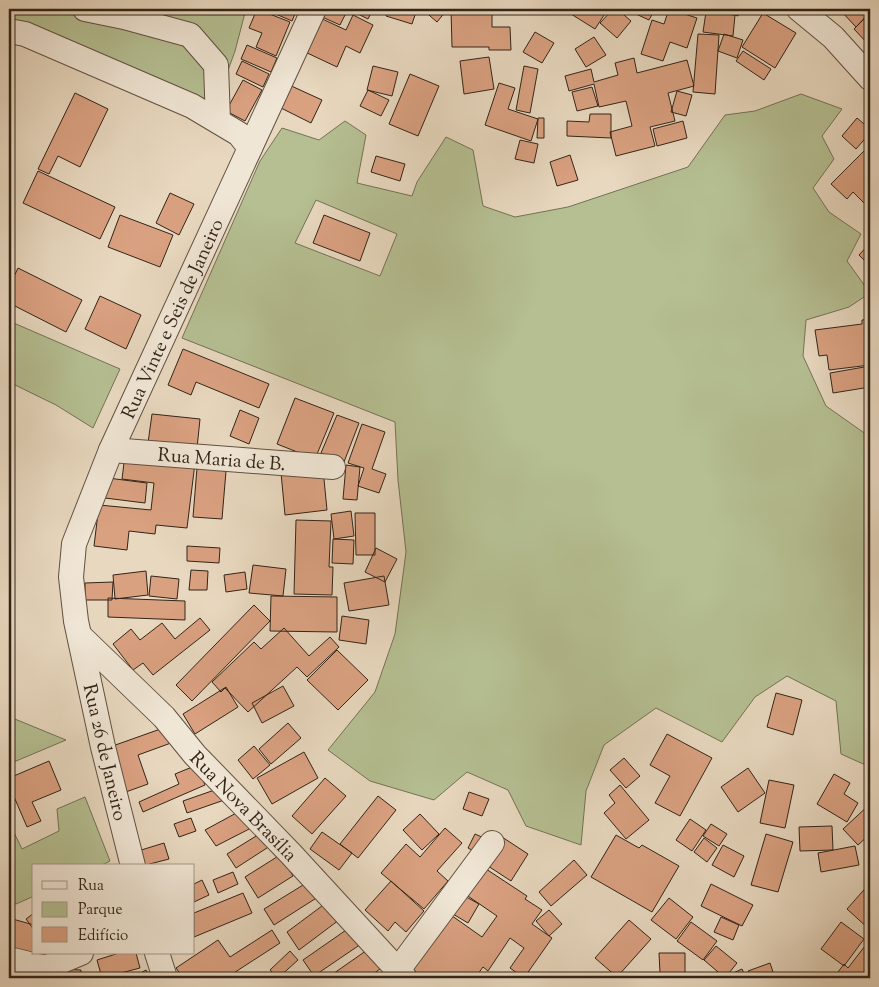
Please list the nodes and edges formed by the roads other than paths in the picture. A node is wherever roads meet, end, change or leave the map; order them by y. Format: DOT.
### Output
graph roads {
  1 [pos="85,9"];
  2 [pos="314,9"];
  3 [pos="799,9"];
  4 [pos="9,32"];
  5 [pos="870,78"];
  6 [pos="218,121"];
  7 [pos="250,148"];
  8 [pos="111,450"];
  9 [pos="334,467"];
  10 [pos="81,637"];
  11 [pos="492,843"];
  12 [pos="132,864"];
  13 [pos="79,954"];
  14 [pos="157,954"];
  15 [pos="9,959"];
  16 [pos="43,973"];
  17 [pos="401,974"];
  18 [pos="166,978"];
  1 -- 6 [label="street"];
  2 -- 7 [label="street, Rua Vinte e Seis de Janeiro"];
  3 -- 5 [label="street"];
  4 -- 6 [label="street"];
  6 -- 7 [label="street"];
  7 -- 8 [label="street, Rua Vinte e Seis de Janeiro"];
  8 -- 9 [label="street, Rua Maria de B."];
  8 -- 10 [label="street, Rua Vinte e Seis de Janeiro"];
  10 -- 12 [label="street, Rua 26 de Janeiro"];
  10 -- 17 [label="street, Rua Nova Brasília"];
  11 -- 17 [label="street"];
  13 -- 16 [label="street"];
  14 -- 18 [label="street"];
  15 -- 16 [label="street"];
}
